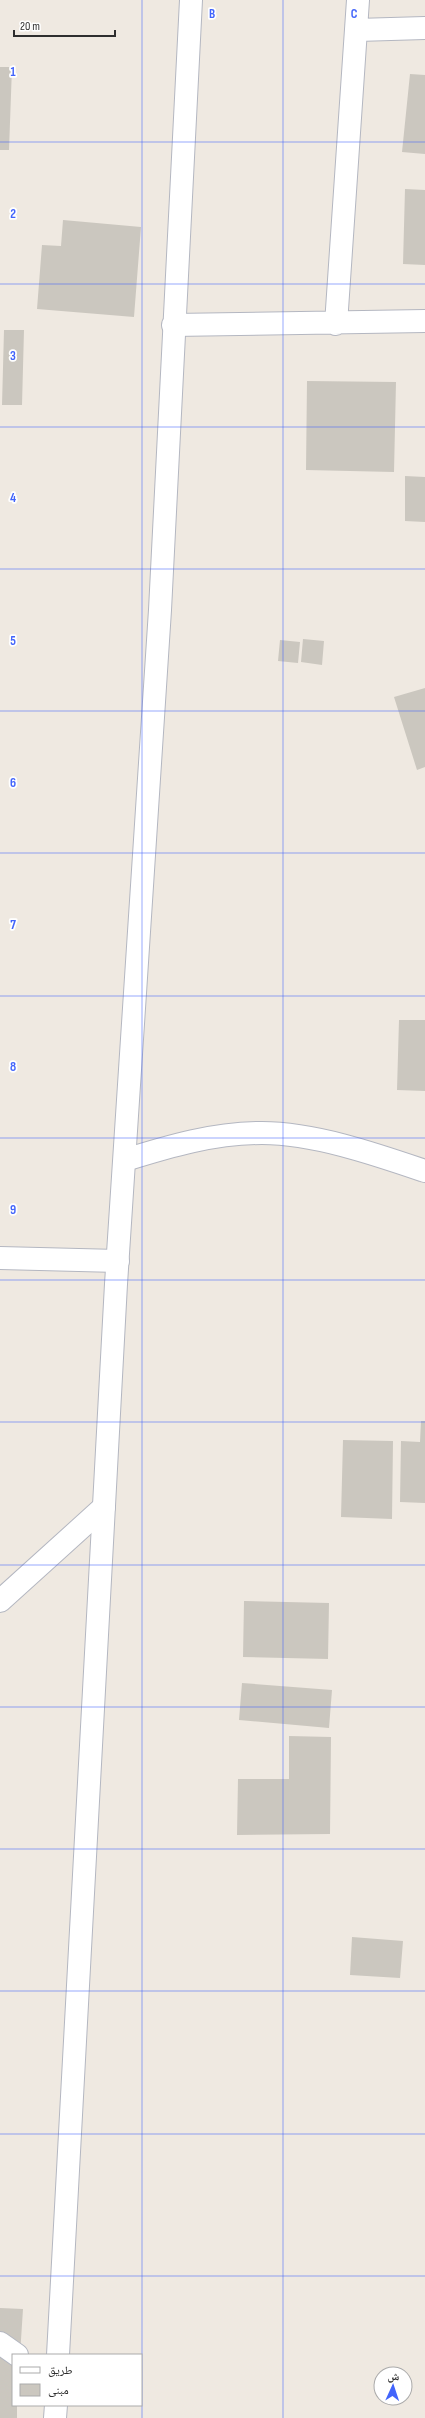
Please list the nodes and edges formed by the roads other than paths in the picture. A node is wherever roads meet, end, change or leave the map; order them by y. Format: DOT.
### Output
graph roads {
  1 [pos="191,0"];
  2 [pos="358,0"];
  3 [pos="425,28"];
  4 [pos="356,30"];
  5 [pos="425,321"];
  6 [pos="336,324"];
  7 [pos="173,325"];
  8 [pos="125,1160"];
  9 [pos="425,1170"];
  10 [pos="0,1258"];
  11 [pos="118,1261"];
  12 [pos="104,1507"];
  13 [pos="0,1601"];
  14 [pos="0,2343"];
  15 [pos="16,2354"];
  16 [pos="58,2354"];
  17 [pos="56,2406"];
  18 [pos="55,2418"];
  1 -- 7 [label="street"];
  2 -- 4 [label="street"];
  3 -- 4 [label="street"];
  4 -- 6 [label="street"];
  5 -- 6 [label="street"];
  6 -- 7 [label="street"];
  7 -- 8 [label="street"];
  8 -- 9 [label="street"];
  8 -- 11 [label="street"];
  10 -- 11 [label="street"];
  11 -- 12 [label="street"];
  12 -- 13 [label="street"];
  12 -- 16 [label="street"];
  14 -- 15 [label="street"];
  17 -- 18 [label="street"];
}
